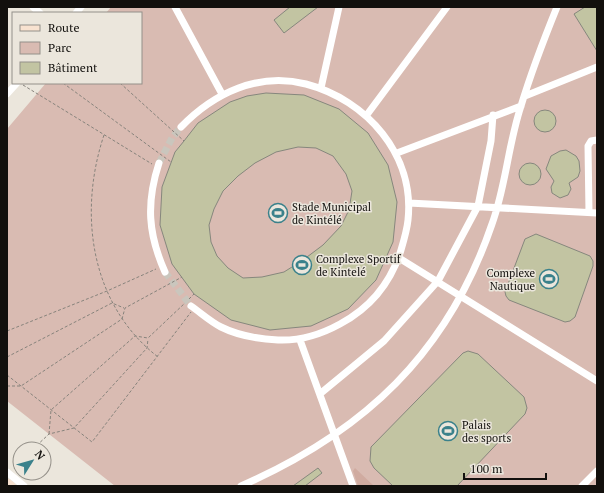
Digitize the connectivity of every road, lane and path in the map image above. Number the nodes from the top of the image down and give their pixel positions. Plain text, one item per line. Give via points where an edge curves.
1 (175, 7) edge
2 (339, 7) edge
3 (447, 7) edge
4 (557, 7) edge
5 (597, 67) edge
6 (17, 84) edge
7 (20, 84) edge
8 (64, 84) edge
9 (121, 84) edge
10 (321, 88) junction
11 (7, 94) edge
12 (222, 94) junction
13 (525, 96) junction
14 (521, 106) junction
15 (493, 115) junction
16 (366, 116) junction
17 (181, 127) tunnel mouth
18 (104, 135) junction
19 (597, 140) edge
20 (184, 141) dead end
21 (396, 153) junction
22 (171, 162) dead end
23 (158, 165) joint
24 (409, 203) junction
25 (478, 206) junction
26 (497, 208) junction
27 (589, 212) junction
28 (597, 213) edge
29 (399, 258) junction
30 (163, 269) joint
31 (182, 277) dead end
32 (438, 281) junction
33 (107, 291) junction
34 (194, 294) dead end
35 (460, 296) junction
36 (112, 304) junction
37 (193, 307) joint
38 (125, 308) junction
39 (122, 319) junction
40 (7, 332) edge
41 (135, 336) junction
42 (148, 338) junction
43 (300, 340) junction
44 (148, 348) junction
45 (158, 356) junction
46 (7, 357) edge
47 (7, 375) edge
48 (597, 381) edge
49 (7, 386) edge
50 (20, 386) junction
51 (321, 393) junction
52 (51, 410) junction
53 (74, 428) junction
54 (48, 434) junction
55 (334, 436) junction
56 (41, 441) edge
57 (597, 471) edge
58 (8, 472) edge
59 (7, 483) edge
60 (11, 486) edge
61 (24, 486) edge
62 (241, 486) edge
63 (353, 486) edge
64 (582, 486) edge

1 - 12 street
2 - 10 street
3 - 16 street
4 - 13 street
5 - 13 street
6 - 11 street
7 - 18 path
8 - 22 path
9 - 20 path
10 - 12 street via 301,83 268,81
10 - 16 street via 341,97
12 - 17 street via 205,105
13 - 14 street
14 - 15 street
14 - 26 street
15 - 21 street
15 - 25 street via 491,141
16 - 21 street via 380,129
18 - 23 path
18 - 33 path via 91,197 91,227
19 - 27 street via 588,146
21 - 24 street
23 - 30 street via 153,180 149,211 156,249
24 - 25 street
24 - 29 street via 406,234
25 - 26 street
25 - 32 street
26 - 27 street
26 - 35 street via 481,253
27 - 28 street
29 - 32 street
29 - 43 street via 385,285 360,312 335,327
30 - 33 path
31 - 38 path
32 - 35 street
32 - 51 street via 384,341
33 - 36 path
33 - 40 path
34 - 42 path
35 - 48 street
35 - 55 street via 437,335 396,384 366,413
36 - 38 path
36 - 39 path
36 - 46 path
37 - 43 street via 221,327 246,336
37 - 45 path
38 - 39 path
39 - 41 path
39 - 50 path
41 - 42 path
41 - 44 path
41 - 52 path
42 - 44 path
43 - 51 street
44 - 45 path
44 - 53 path
45 - 53 path via 92,442
47 - 50 path
49 - 50 path
50 - 52 path
51 - 55 street
52 - 53 path
52 - 54 path
53 - 54 path
54 - 56 path
55 - 62 street via 276,471
55 - 63 street
57 - 64 street
58 - 61 street
59 - 60 main road

